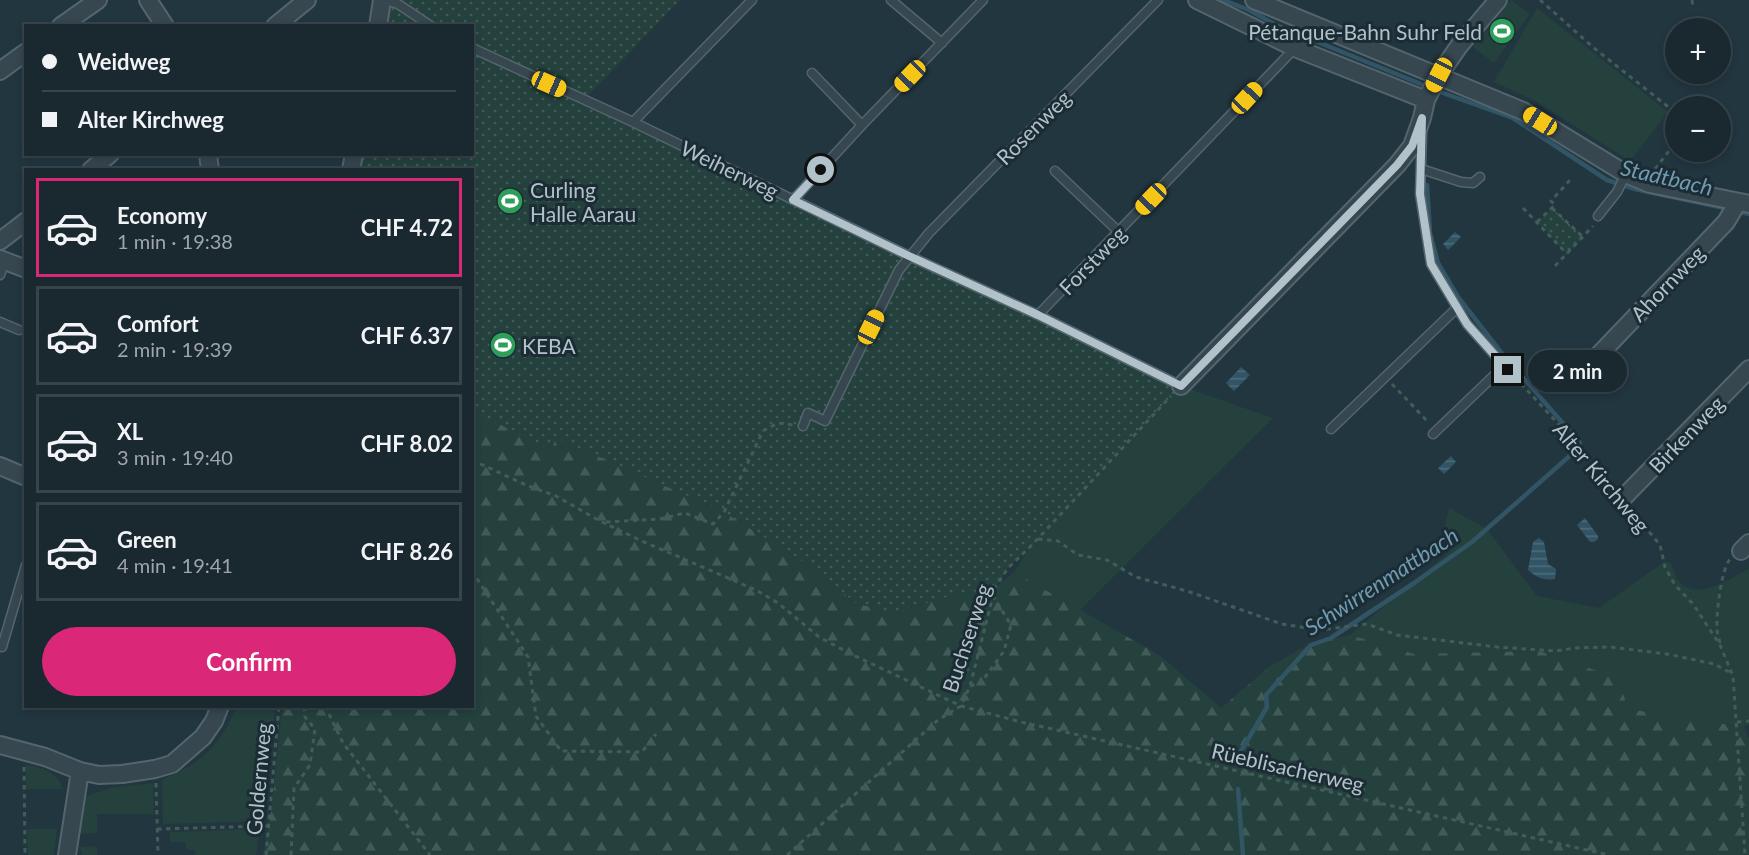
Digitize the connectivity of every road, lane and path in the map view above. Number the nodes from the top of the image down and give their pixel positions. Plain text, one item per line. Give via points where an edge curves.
1 (98, 0) edge
2 (148, 0) edge
3 (308, 0) edge
4 (384, 0) edge
5 (752, 0) edge
6 (891, 0) edge
7 (983, 0) edge
8 (1158, 0) edge
9 (1197, 0) edge
10 (1498, 0) edge
11 (1540, 0) edge
12 (1692, 0) edge
13 (1263, 2) edge
14 (1693, 9) dead end
15 (64, 24) edge
16 (164, 24) edge
17 (278, 24) edge
18 (378, 24) edge
19 (428, 24) edge
20 (942, 43) junction
21 (1295, 48) junction
22 (474, 49) edge
23 (24, 53) edge
24 (0, 71) edge
25 (812, 73) dead end
26 (1439, 75) junction
27 (1426, 100) junction
28 (1665, 104) edge
29 (1422, 118) junction
30 (633, 122) junction
31 (862, 125) junction
32 (108, 156) edge
33 (1665, 156) edge
34 (93, 168) edge
35 (1421, 169) junction
36 (1055, 171) dead end
37 (1626, 174) junction
38 (1480, 177) dead end
39 (1571, 179) dead end
40 (1645, 181) junction
41 (793, 200) junction
42 (1744, 203) edge
43 (1522, 208) dead end
44 (1552, 208) junction
45 (1598, 219) joint
46 (1537, 222) junction
47 (24, 223) edge
48 (1119, 232) junction
49 (1583, 237) junction
50 (0, 241) edge
51 (1567, 254) junction
52 (909, 256) junction
53 (2, 265) edge
54 (1555, 266) dead end
55 (24, 269) edge
56 (1457, 308) junction
57 (1038, 315) junction
58 (0, 322) edge
59 (19, 330) dead end
60 (1593, 361) dead end
61 (1506, 368) junction
62 (1749, 369) edge
63 (1386, 377) junction
64 (1181, 386) junction
65 (803, 426) joint
66 (1331, 429) dead end
67 (1435, 432) joint
68 (474, 461) edge
69 (0, 466) edge
70 (24, 476) edge
71 (1622, 499) junction
72 (604, 522) junction
73 (1038, 539) junction
74 (1745, 547) edge
75 (24, 572) edge
76 (474, 574) edge
77 (993, 596) junction
78 (1720, 645) junction
79 (2, 647) dead end
80 (1733, 674) junction
81 (970, 686) junction
82 (962, 706) junction
83 (219, 708) edge
84 (279, 708) edge
85 (304, 708) edge
86 (326, 708) edge
87 (1749, 721) edge
88 (1737, 722) junction
89 (656, 734) dead end
90 (0, 745) edge
91 (24, 752) junction
92 (156, 769) junction
93 (80, 771) junction
94 (269, 826) junction
95 (157, 829) junction
96 (25, 855) edge
97 (67, 855) edge
98 (158, 855) edge
99 (266, 855) edge
100 (291, 855) edge
101 (430, 855) edge
102 (787, 855) edge
103 (1609, 855) edge
104 (1745, 855) edge

1 - 15 street
2 - 16 street
3 - 17 street
4 - 18 street
4 - 19 lane via 398,4
5 - 30 lane
6 - 20 lane
7 - 20 lane
8 - 52 lane, Rosenweg
9 - 21 street
10 - 26 street
11 - 28 path
12 - 14 path
13 - 26 street
20 - 31 lane
21 - 27 street
21 - 48 lane, Forstweg
22 - 30 lane, Weiherweg
23 - 24 street
25 - 31 lane
26 - 27 street
26 - 37 street via 1523,111
27 - 29 street
29 - 35 lane
29 - 64 street via 1412,146 1397,165
30 - 41 lane, Weiherweg
31 - 41 lane
32 - 34 street
33 - 40 path
35 - 38 lane via 1461,182 1473,183
35 - 56 lane via 1420,194 1431,264
36 - 48 lane
37 - 40 street
37 - 45 lane
39 - 44 path via 1551,201 1555,205
40 - 42 street
41 - 52 lane, Weiherweg
42 - 60 street, Ahornweg
43 - 46 path
44 - 46 path
44 - 49 path
45 - 49 path
46 - 51 path
47 - 50 street
48 - 57 lane, Forstweg
49 - 51 path
51 - 54 path
52 - 57 lane, Weiherweg
52 - 65 lane, Rosenweg via 825,421 808,413
53 - 55 street
56 - 61 lane
56 - 63 lane
57 - 64 lane, Weiherweg
58 - 59 lane
61 - 67 lane
61 - 71 path, Alter Kirchweg
62 - 71 street, Birkenweg
63 - 66 lane
63 - 67 path
64 - 73 path, Buchserweg
65 - 72 path via 778,423 763,431 724,512 713,524 685,513 660,519
68 - 72 path, Rüeblisacherweg
69 - 70 street
71 - 78 path, Alter Kirchweg via 1660,545 1674,585 1693,604
72 - 82 path, Rüeblisacherweg via 756,590 819,637
73 - 77 path, Buchserweg via 1008,568
73 - 80 path via 1059,541 1078,555 1107,560 1136,577 1282,624 1320,630 1367,624 1397,635 1497,647 1556,651 1610,647 1714,664
74 - 78 path via 1726,563 1717,628
75 - 79 lane
76 - 89 path via 528,657 536,716 561,751 642,752
77 - 81 path, Buchserweg
77 - 81 path via 1011,625 1004,651 981,683
78 - 80 path, Alter Kirchweg
80 - 88 path, Alter Kirchweg
81 - 82 path, Buchserweg
82 - 102 path, Buchserweg via 938,720
82 - 103 path, Rüeblisacherweg
83 - 92 street via 203,737 172,764
84 - 94 path, Goldernweg
85 - 100 path via 305,717 315,729 310,765 294,788
86 - 101 path via 343,743
87 - 88 path
88 - 104 path, Alter Kirchweg
90 - 91 street
91 - 93 street
91 - 96 path
92 - 93 street via 110,775
92 - 95 path
93 - 97 street
94 - 95 path
94 - 99 path, Goldernweg
95 - 98 path

